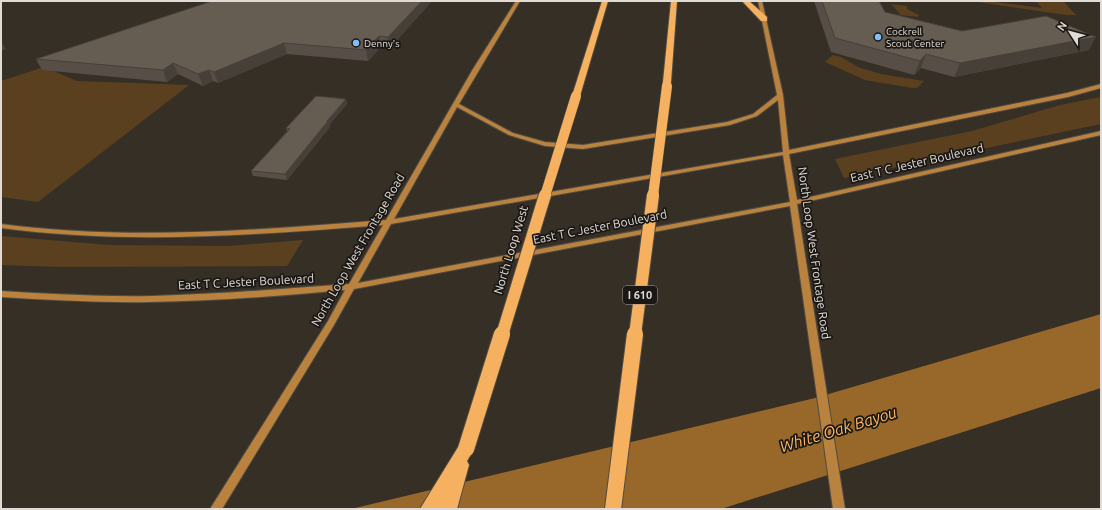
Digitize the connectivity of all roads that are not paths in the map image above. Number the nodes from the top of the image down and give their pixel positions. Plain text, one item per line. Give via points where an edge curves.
1 (518, 1) edge
2 (605, 1) edge
3 (674, 1) edge
4 (745, 1) edge
5 (760, 1) edge
6 (764, 19) junction
7 (1101, 86) edge
8 (780, 95) junction
9 (457, 105) junction
10 (1101, 133) edge
11 (786, 153) junction
12 (794, 203) junction
13 (389, 222) junction
14 (1, 226) edge
15 (352, 287) junction
16 (1, 294) edge
17 (466, 449) junction
18 (216, 509) edge
19 (429, 509) edge
20 (448, 509) edge
21 (614, 509) edge
22 (839, 509) edge

1 - 9 street, North Loop West Frontage Road
2 - 17 highway, North Loop West, bridge
3 - 21 highway, I 610, bridge via 668,82
4 - 6 highway
5 - 6 street, North Loop West Frontage Road
6 - 8 street, North Loop West Frontage Road
7 - 11 street
8 - 9 street via 756,115 728,124 583,147 546,144 511,134
8 - 11 street, North Loop West Frontage Road
9 - 13 street, North Loop West Frontage Road
10 - 12 street, East T C Jester Boulevard
11 - 12 street, North Loop West Frontage Road
11 - 13 street
12 - 15 street, East T C Jester Boulevard
12 - 22 street, North Loop West Frontage Road
13 - 14 street via 281,231 187,235 31,230
13 - 15 street, North Loop West Frontage Road
15 - 16 street, East T C Jester Boulevard via 150,299
15 - 18 street, North Loop West Frontage Road
17 - 19 highway
17 - 20 highway, North Loop West

